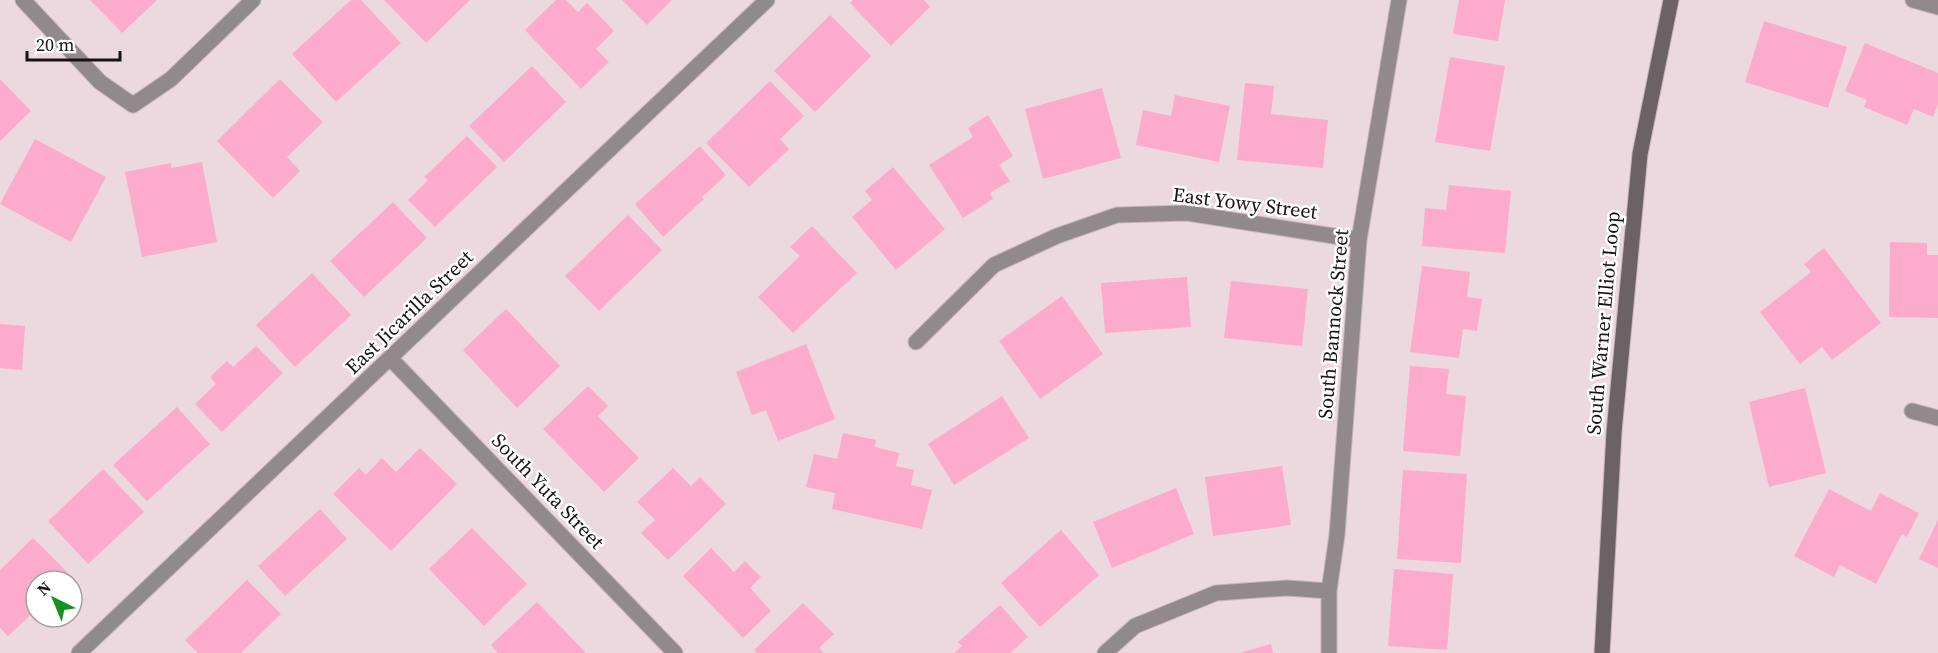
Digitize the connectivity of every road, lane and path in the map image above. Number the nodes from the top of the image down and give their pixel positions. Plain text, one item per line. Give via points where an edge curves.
1 (23, 0) edge
2 (253, 0) edge
3 (767, 0) edge
4 (1399, 0) edge
5 (1671, 0) edge
6 (1913, 0) edge
7 (1938, 7) edge
8 (1359, 240) junction
9 (916, 342) dead end
10 (390, 358) junction
11 (1912, 411) dead end
12 (1938, 418) edge
13 (1329, 591) junction
14 (79, 653) edge
15 (675, 653) edge
16 (1105, 653) edge
17 (1329, 653) edge
18 (1602, 653) edge

1 - 2 street via 100,82 133,105 171,79
3 - 10 street, East Jicarilla Street
4 - 8 street, South Bannock Street
5 - 18 main road, South Warner Elliot Loop via 1640,154 1614,432
6 - 7 street
8 - 9 street, East Yowy Street via 1187,213 1117,216 1057,236 994,265
8 - 13 street, South Bannock Street via 1337,535
10 - 14 street, East Jicarilla Street
10 - 15 street, South Yuta Street
11 - 12 street
13 - 16 street via 1287,588 1216,593 1135,626
13 - 17 street, South Bannock Street

